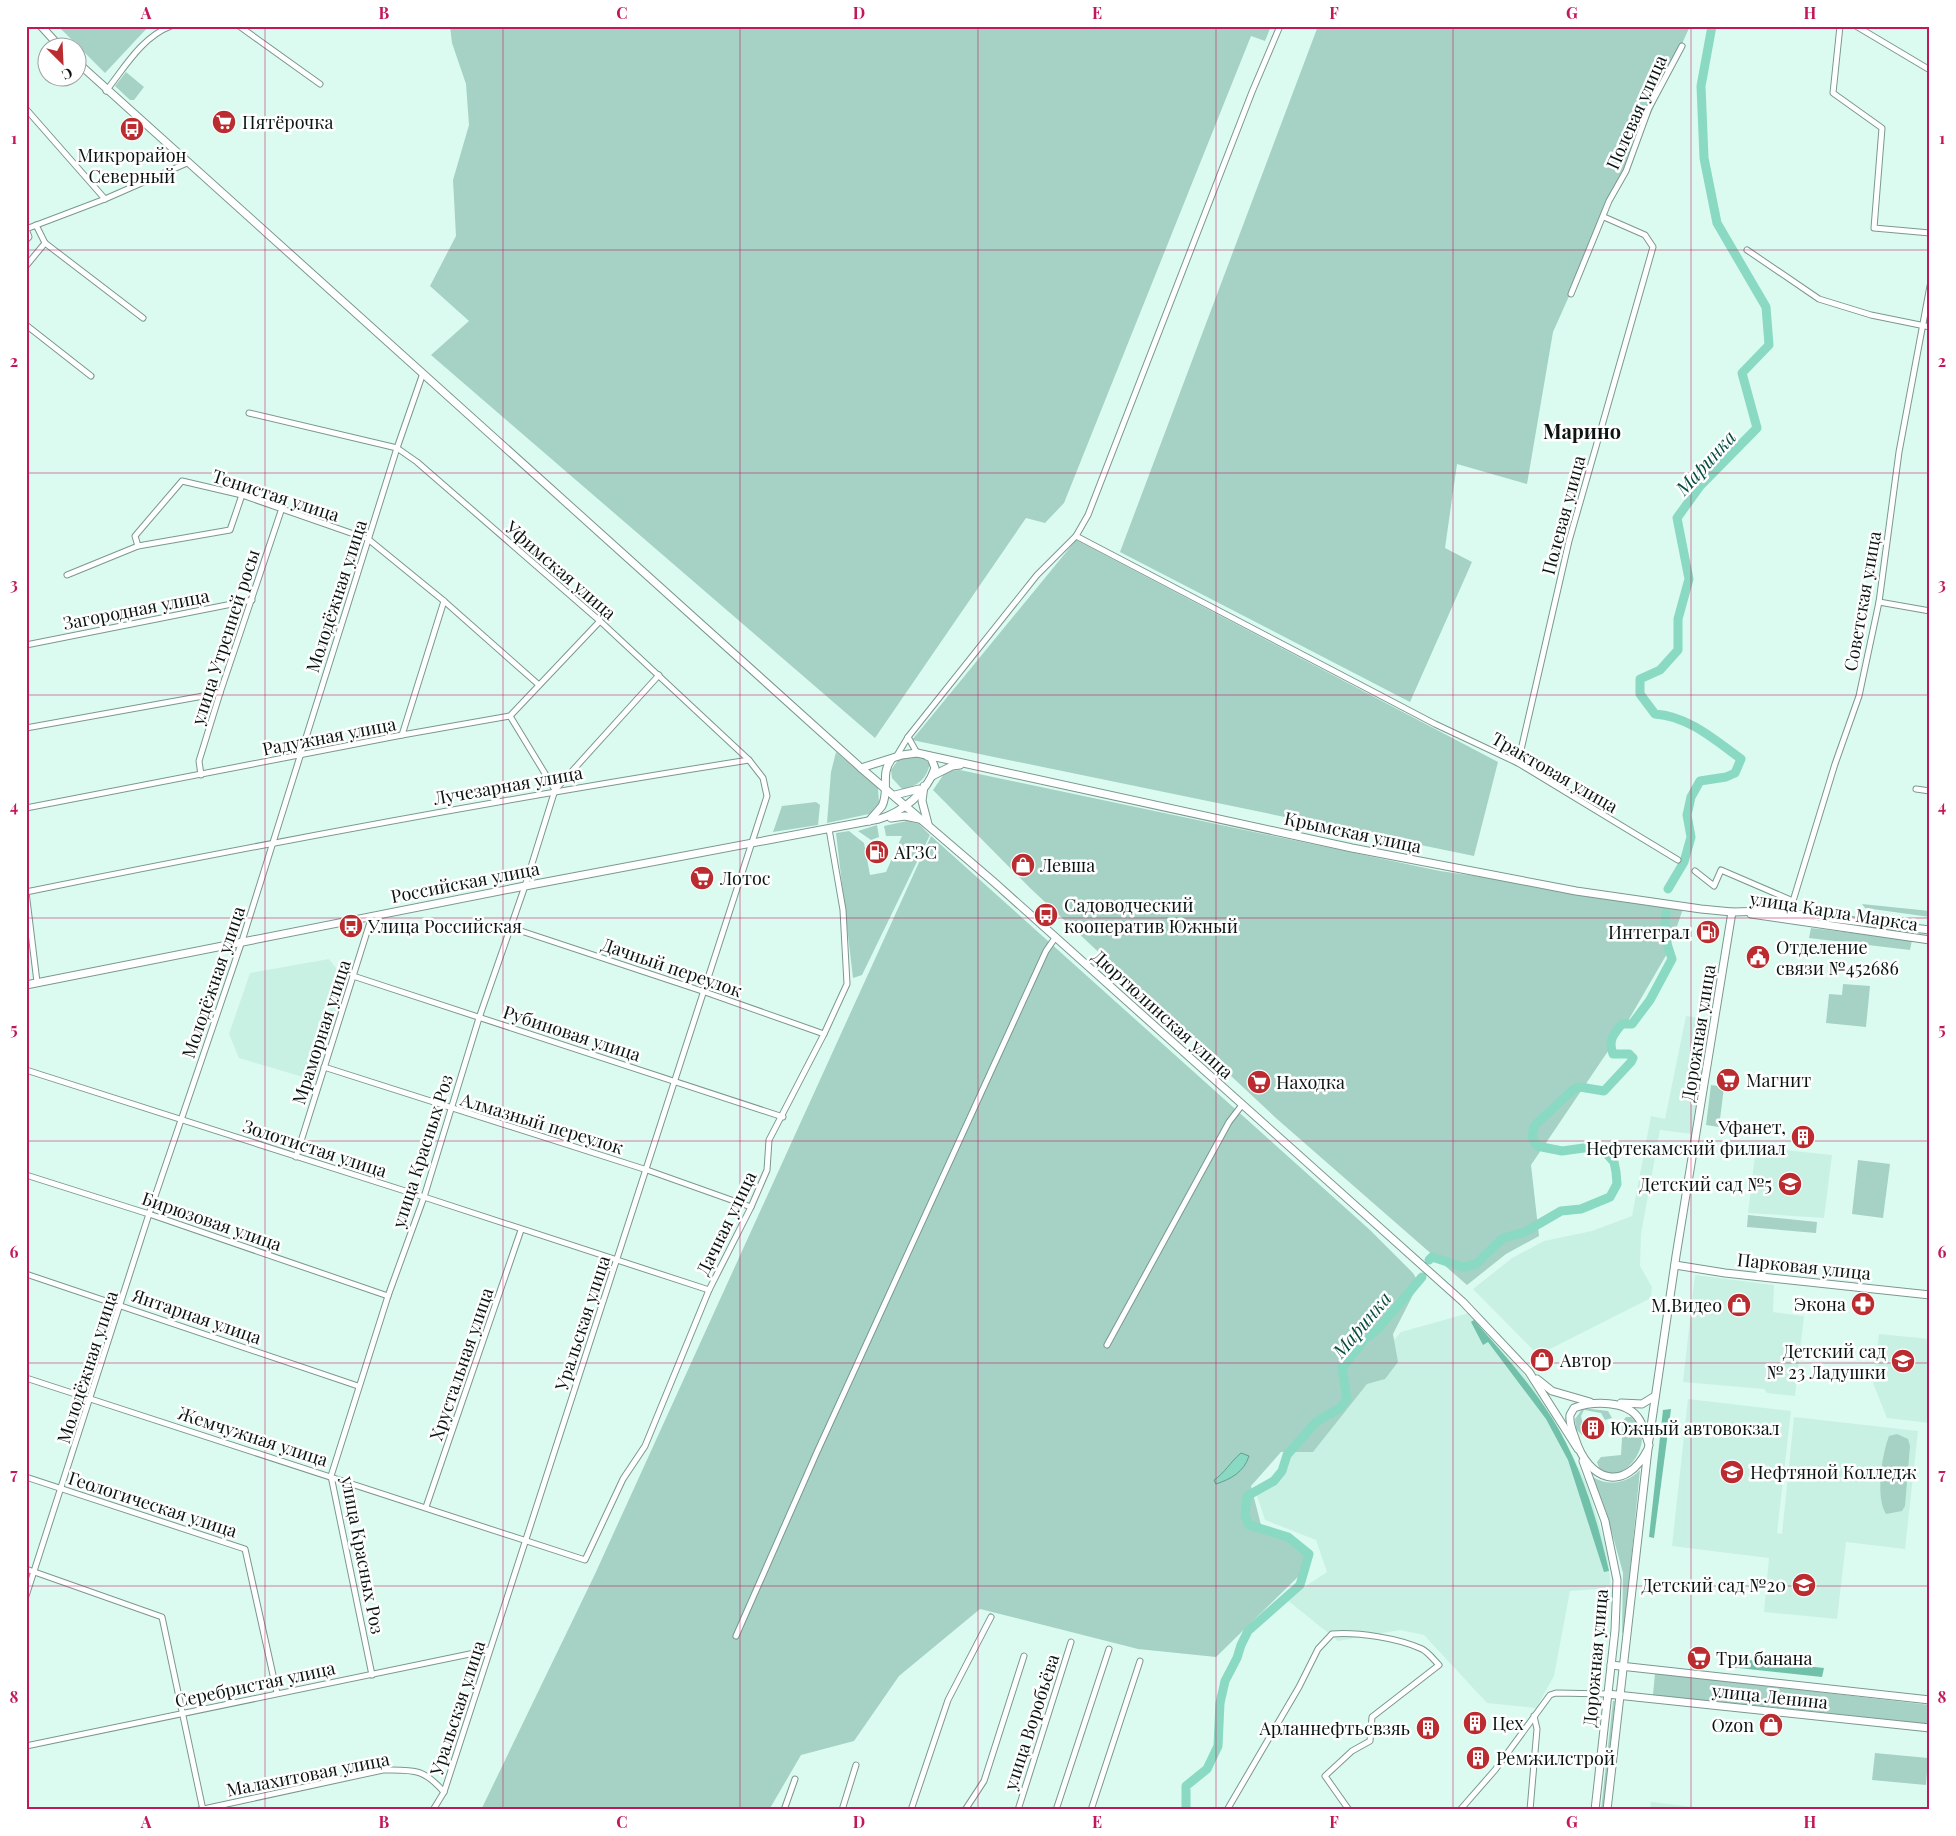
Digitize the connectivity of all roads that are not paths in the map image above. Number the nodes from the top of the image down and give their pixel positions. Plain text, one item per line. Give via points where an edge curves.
1 (41, 26) edge
2 (171, 26) edge
3 (240, 26) edge
4 (1280, 26) edge
5 (1840, 26) edge
6 (1856, 26) edge
7 (52, 38) edge
8 (1682, 46) dead end
9 (1930, 70) edge
10 (88, 73) edge
11 (320, 84) dead end
12 (106, 91) junction
13 (26, 109) edge
14 (187, 163) junction
15 (105, 199) junction
16 (1604, 217) junction
17 (36, 225) junction
18 (26, 229) edge
19 (1930, 233) edge
20 (26, 240) edge
21 (45, 243) junction
22 (1747, 250) dead end
23 (26, 266) edge
24 (1930, 286) edge
25 (1571, 294) dead end
26 (143, 318) dead end
27 (26, 325) edge
28 (1922, 326) junction
29 (1930, 327) edge
30 (91, 376) dead end
31 (422, 376) junction
32 (249, 413) dead end
33 (397, 448) junction
34 (242, 495) junction
35 (282, 508) junction
36 (1076, 536) junction
37 (368, 539) junction
38 (138, 546) junction
39 (67, 575) dead end
40 (252, 600) junction
41 (444, 601) junction
42 (1879, 602) junction
43 (1930, 611) edge
44 (600, 622) junction
45 (26, 645) edge
46 (659, 675) junction
47 (539, 685) junction
48 (220, 693) junction
49 (510, 716) junction
50 (26, 728) edge
51 (402, 735) junction
52 (908, 737) junction
53 (920, 754) junction
54 (299, 757) junction
55 (894, 758) junction
56 (750, 760) junction
57 (965, 764) junction
58 (1518, 764) junction
59 (861, 768) junction
60 (201, 774) junction
61 (932, 776) junction
62 (924, 786) junction
63 (885, 787) junction
64 (1916, 789) dead end
65 (554, 790) junction
66 (1930, 791) edge
67 (895, 795) junction
68 (907, 806) junction
69 (26, 808) edge
70 (880, 819) junction
71 (868, 822) junction
72 (928, 825) junction
73 (829, 829) junction
74 (273, 842) junction
75 (753, 842) junction
76 (1678, 860) dead end
77 (1695, 871) dead end
78 (525, 886) junction
79 (26, 892) edge
80 (1793, 901) junction
81 (1735, 912) junction
82 (1793, 914) junction
83 (372, 916) junction
84 (510, 927) junction
85 (1930, 930) edge
86 (1055, 938) junction
87 (1930, 940) edge
88 (242, 941) junction
89 (353, 976) junction
90 (37, 982) junction
91 (26, 984) edge
92 (705, 992) junction
93 (479, 1018) junction
94 (824, 1034) junction
95 (324, 1066) junction
96 (26, 1070) edge
97 (675, 1081) junction
98 (1242, 1105) junction
99 (450, 1108) junction
100 (783, 1117) junction
101 (180, 1120) junction
102 (296, 1157) junction
103 (646, 1170) junction
104 (26, 1175) edge
105 (424, 1197) junction
106 (752, 1207) junction
107 (150, 1214) junction
108 (522, 1230) junction
109 (617, 1260) junction
110 (1675, 1265) junction
111 (26, 1274) edge
112 (708, 1290) junction
113 (1930, 1295) edge
114 (388, 1296) junction
115 (121, 1305) junction
116 (1106, 1345) dead end
117 (1529, 1372) junction
118 (26, 1378) edge
119 (358, 1386) junction
120 (1656, 1395) junction
121 (91, 1399) junction
122 (1597, 1403) junction
123 (1607, 1404) junction
124 (1648, 1447) junction
125 (1579, 1451) junction
126 (331, 1476) junction
127 (26, 1477) edge
128 (62, 1488) junction
129 (426, 1507) junction
130 (525, 1542) junction
131 (585, 1560) joint
132 (26, 1569) edge
133 (35, 1571) junction
134 (26, 1596) edge
135 (991, 1618) dead end
136 (1615, 1630) junction
137 (1627, 1634) junction
138 (736, 1636) dead end
139 (1071, 1642) dead end
140 (1109, 1649) dead end
141 (489, 1650) junction
142 (1024, 1656) dead end
143 (1140, 1661) dead end
144 (1611, 1665) junction
145 (1623, 1666) junction
146 (372, 1674) junction
147 (277, 1693) junction
148 (1607, 1694) junction
149 (1620, 1695) junction
150 (1930, 1700) edge
151 (182, 1713) junction
152 (1534, 1716) junction
153 (1930, 1728) edge
154 (26, 1746) edge
155 (856, 1765) dead end
156 (795, 1779) dead end
157 (444, 1792) junction
158 (202, 1810) edge
159 (433, 1810) edge
160 (784, 1810) edge
161 (842, 1810) edge
162 (911, 1810) edge
163 (965, 1810) edge
164 (1018, 1810) edge
165 (1056, 1810) edge
166 (1092, 1810) edge
167 (1227, 1810) edge
168 (1349, 1810) edge
169 (1460, 1810) edge
170 (1530, 1810) edge
171 (1595, 1810) edge
172 (1607, 1810) edge

1 - 7 main road
2 - 12 street via 148,40
3 - 11 street
4 - 36 street via 1088,515
5 - 19 street via 1833,93 1882,128 1874,228
6 - 9 street
8 - 16 street, Полевая улица via 1650,108
10 - 12 main road
12 - 14 main road
13 - 15 street
14 - 15 street
14 - 31 main road via 384,338
15 - 17 street
16 - 25 street, Полевая улица
16 - 58 street, Полевая улица via 1645,235 1653,247 1569,541
17 - 18 street
17 - 21 street
18 - 20 street via 29,237
21 - 23 street
21 - 26 street
22 - 28 street via 1819,299
24 - 28 street, Советская улица
27 - 30 street
28 - 29 street
28 - 42 street, Советская улица via 1899,452
31 - 33 street, Молодёжная улица
31 - 59 main road
32 - 33 street, Уфимская улица
33 - 37 street, Молодёжная улица
33 - 44 street, Уфимская улица
34 - 35 street, Тенистая улица
34 - 38 street via 230,530
34 - 38 street, Тенистая улица via 182,481 135,536
35 - 37 street, Тенистая улица
35 - 40 street, улица Утренней росы
36 - 52 street via 1038,575
36 - 58 street, Трактовая улица
37 - 41 street, Тенистая улица
37 - 54 street, Молодёжная улица
38 - 39 street
40 - 45 street, Загородная улица
40 - 48 street, улица Утренней росы
41 - 47 street, Тенистая улица
41 - 51 street
42 - 43 street
42 - 80 street, Советская улица via 1859,696
44 - 46 street, Уфимская улица
44 - 47 street
46 - 56 street, Уфимская улица
46 - 65 street, улица Красных Роз
47 - 49 street
48 - 50 street
48 - 60 street, улица Утренней росы via 199,761
49 - 51 street, Радужная улица
49 - 65 street
51 - 54 street, Радужная улица
52 - 53 street
52 - 55 street
53 - 55 main road via 910,753
53 - 57 main road, Крымская улица
53 - 61 main road via 934,763
54 - 60 street, Радужная улица
54 - 74 street, Молодёжная улица
55 - 59 main road
55 - 63 main road via 886,767
56 - 65 street, Лучезарная улица
56 - 75 street, Уфимская улица via 763,778 767,796
57 - 61 main road via 952,766
57 - 81 main road, Крымская улица via 1378,853 1576,891
58 - 76 street, Трактовая улица
59 - 63 main road
60 - 69 street, Радужная улица
61 - 62 main road
62 - 67 main road
62 - 68 main road
62 - 72 main road via 922,800
63 - 67 main road
63 - 71 main road via 882,805
64 - 66 street
65 - 74 street, Лучезарная улица
65 - 78 street, улица Красных Роз
67 - 68 main road, Дюртюлинская улица
68 - 70 main road, Российская улица
68 - 72 main road, Дюртюлинская улица
70 - 71 main road, Российская улица
70 - 72 main road via 905,816 918,818
71 - 73 main road, Российская улица
72 - 86 main road, Дюртюлинская улица
73 - 75 main road, Российская улица
73 - 94 street, Дачная улица via 843,910 847,984
74 - 79 street, Лучезарная улица
74 - 88 street, Молодёжная улица
75 - 78 main road, Российская улица
75 - 92 street, Уральская улица
77 - 80 street via 1714,886 1721,870
78 - 83 main road, Российская улица
78 - 84 street, улица Красных Роз
79 - 90 street
80 - 82 street, Советская улица
81 - 82 main road, улица Карла Маркса
81 - 87 main road, улица Карла Маркса
81 - 110 main road, Дорожная улица
82 - 85 main road, улица Карла Маркса
83 - 88 main road, Российская улица
83 - 89 street, Мраморная улица
84 - 92 street, Дачный переулок
84 - 93 street, улица Красных Роз
86 - 98 main road, Дюртюлинская улица
86 - 138 street via 1046,951 916,1232
88 - 90 main road, Российская улица
88 - 101 street, Молодёжная улица
89 - 93 street, Рубиновая улица
89 - 95 street, Мраморная улица
90 - 91 main road, Российская улица
92 - 94 street, Дачный переулок
92 - 97 street, Уральская улица
93 - 97 street, Рубиновая улица
93 - 99 street, улица Красных Роз
94 - 100 street, Дачная улица
95 - 99 street, Алмазный переулок
95 - 102 street, Мраморная улица
96 - 101 street, Золотистая улица
97 - 100 street, Рубиновая улица
97 - 103 street, Уральская улица
98 - 116 street via 1229,1122
98 - 117 main road, Дюртюлинская улица via 1463,1302
99 - 103 street, Алмазный переулок
99 - 105 street, улица Красных Роз
100 - 106 street, Дачная улица via 769,1140 767,1170
101 - 102 street, Золотистая улица
101 - 107 street, Молодёжная улица
102 - 105 street, Золотистая улица
103 - 106 street, Алмазный переулок
103 - 109 street, Уральская улица
104 - 107 street, Бирюзовая улица
105 - 108 street, Золотистая улица
105 - 114 street, улица Красных Роз
106 - 112 street, Дачная улица
107 - 114 street, Бирюзовая улица
107 - 115 street, Молодёжная улица
108 - 109 street, Золотистая улица
108 - 129 street, Хрустальная улица
109 - 112 street, Золотистая улица
109 - 130 street, Уральская улица
110 - 113 main road, Парковая улица
110 - 120 main road, Дорожная улица
111 - 115 street, Янтарная улица
112 - 131 street, Дачная улица via 645,1446 623,1479
114 - 119 street, улица Красных Роз
115 - 119 street, Янтарная улица
115 - 121 street, Молодёжная улица
117 - 122 main road via 1552,1391
117 - 125 main road, Дорожная улица
118 - 121 street, Жемчужная улица
119 - 126 street, улица Красных Роз
120 - 123 main road via 1642,1404
120 - 124 main road, Дорожная улица
121 - 126 street, Жемчужная улица
121 - 128 street, Молодёжная улица
122 - 123 main road
122 - 125 main road via 1574,1408 1570,1415
123 - 124 main road via 1631,1410 1639,1419
124 - 125 main road via 1636,1468 1610,1478 1596,1473
124 - 137 main road, Дорожная улица
125 - 136 main road, Дорожная улица via 1605,1521 1614,1565 1617,1580
126 - 129 street, Жемчужная улица
126 - 146 street, улица Красных Роз
127 - 128 street, Геологическая улица
128 - 133 street, Молодёжная улица
128 - 147 street, Геологическая улица via 245,1549
129 - 130 street, Жемчужная улица
130 - 131 street, Жемчужная улица
130 - 141 street, Уральская улица
132 - 133 street
133 - 134 street, Молодёжная улица
133 - 151 street via 162,1617
135 - 162 street via 948,1700
136 - 137 main road via 1620,1637
136 - 144 main road, Дорожная улица
137 - 145 main road, Дорожная улица
139 - 164 street, улица Воробьёва
140 - 165 street
141 - 146 street, Серебристая улица
141 - 157 street, Уральская улица
142 - 163 street via 984,1780
143 - 166 street
144 - 145 main road, улица Ленина
144 - 148 main road, Дорожная улица
145 - 149 main road, Дорожная улица
145 - 150 main road, улица Ленина
146 - 147 street, Серебристая улица
147 - 151 street, Серебристая улица
148 - 149 main road, улица Ленина
148 - 152 street via 1553,1694
148 - 171 main road, Дорожная улица
149 - 153 main road, улица Ленина
149 - 172 main road, Дорожная улица
151 - 154 street, Серебристая улица
151 - 158 street
152 - 169 street via 1495,1770
152 - 170 street via 1537,1729
155 - 161 street
156 - 160 street
157 - 158 street, Малахитовая улица via 431,1777 411,1770 383,1770
157 - 159 street, Уральская улица
167 - 168 street via 1318,1649 1332,1634 1350,1632 1424,1649 1439,1665 1372,1717 1370,1741 1352,1751 1325,1776

